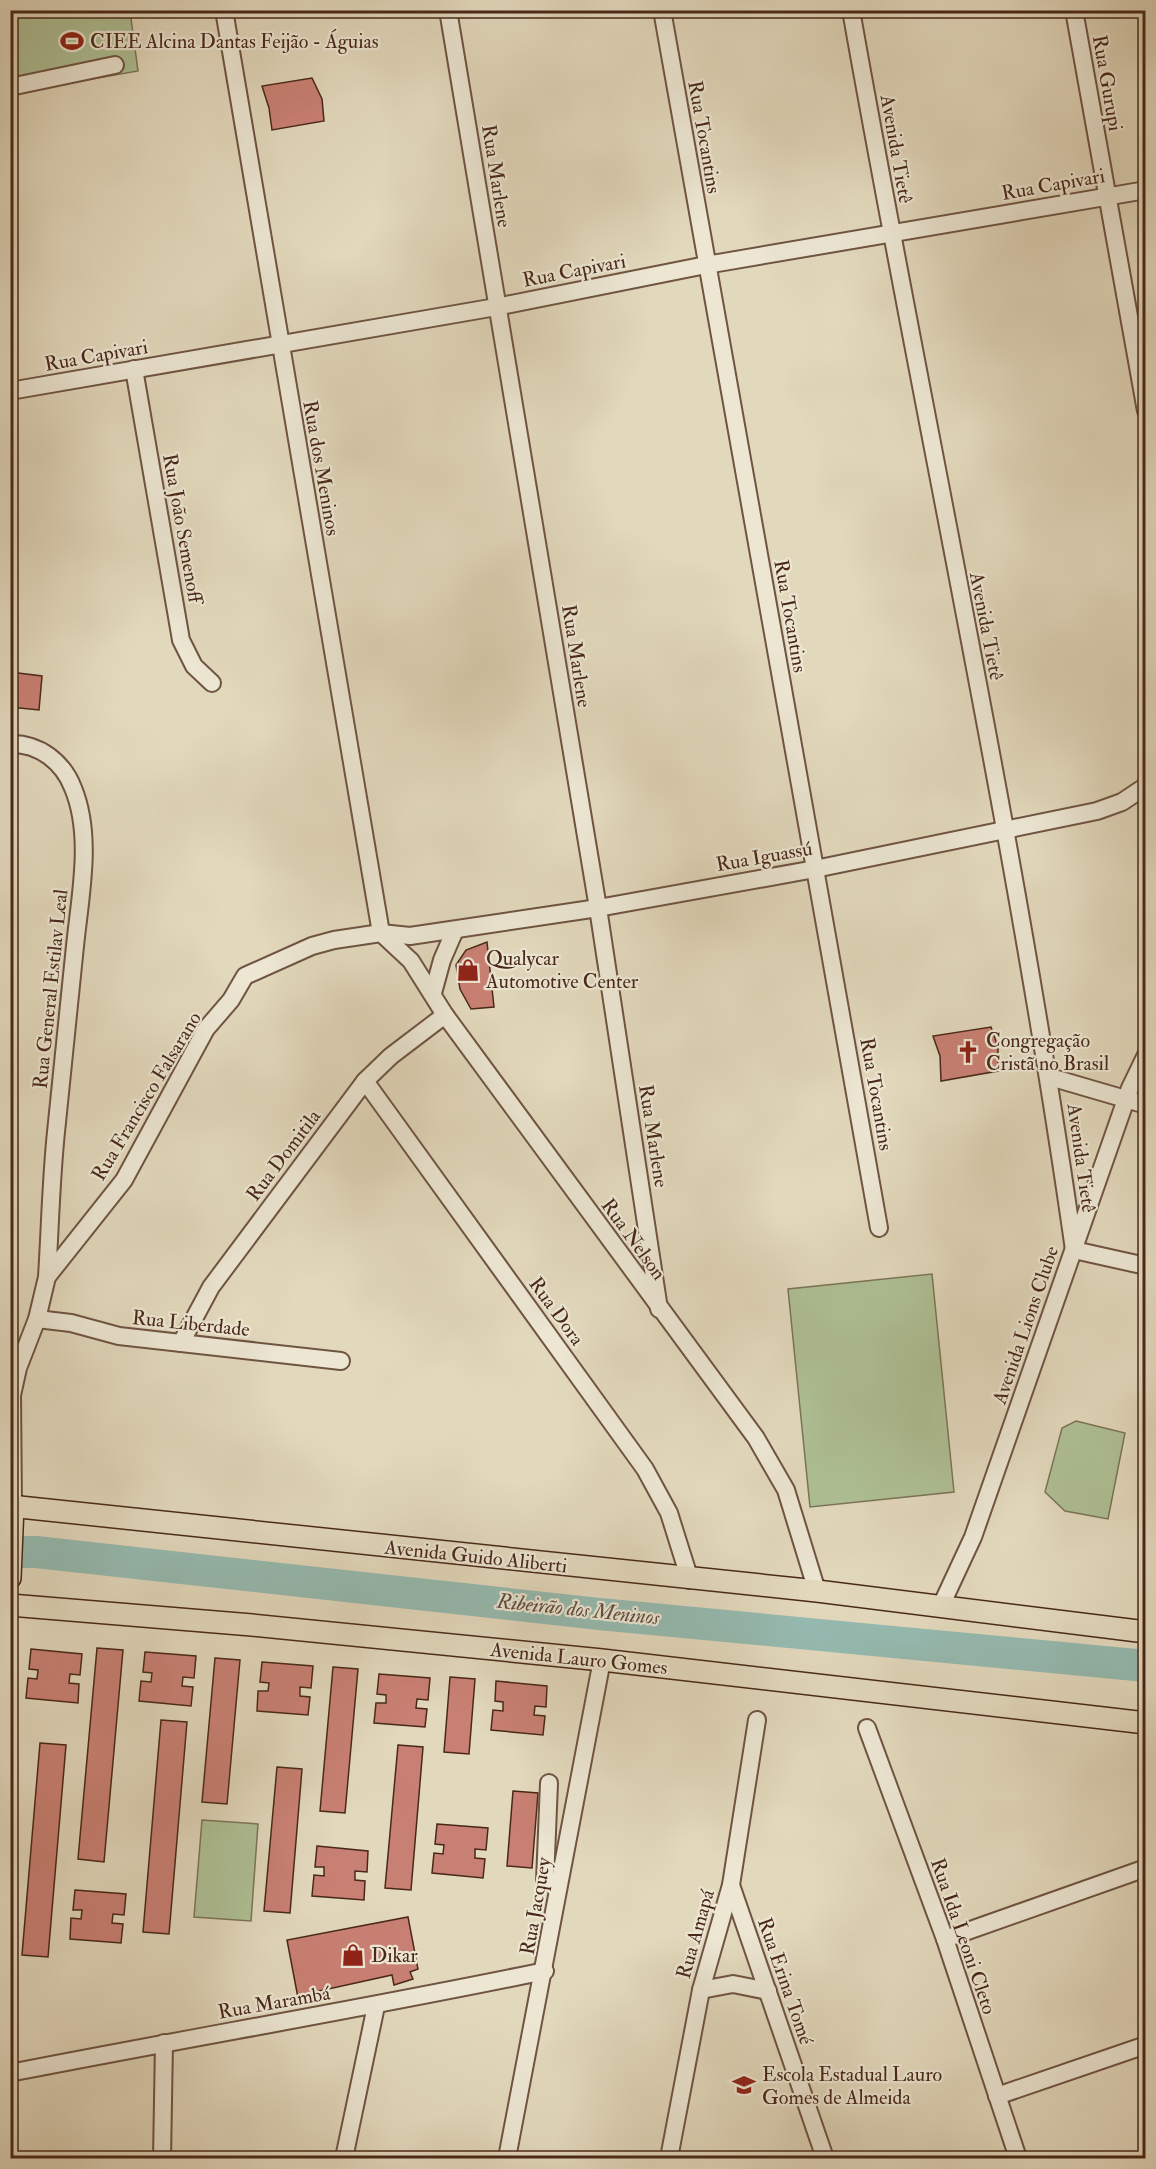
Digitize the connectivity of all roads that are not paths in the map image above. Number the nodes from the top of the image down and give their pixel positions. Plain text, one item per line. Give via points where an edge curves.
1 (224, 10) edge
2 (448, 10) edge
3 (662, 10) edge
4 (851, 10) edge
5 (1074, 10) edge
6 (115, 65) dead end
7 (10, 87) edge
8 (1146, 190) edge
9 (1107, 196) junction
10 (890, 234) junction
11 (706, 265) junction
12 (496, 307) junction
13 (279, 345) junction
14 (134, 369) junction
15 (10, 391) edge
16 (1146, 411) edge
17 (212, 683) dead end
18 (10, 744) edge
19 (1146, 786) edge
20 (1006, 830) junction
21 (815, 869) junction
22 (598, 908) junction
23 (455, 930) junction
24 (381, 933) junction
25 (433, 993) junction
26 (445, 1015) junction
27 (1146, 1055) edge
28 (1050, 1077) junction
29 (365, 1081) junction
30 (1126, 1101) junction
31 (1146, 1105) edge
32 (879, 1228) dead end
33 (1074, 1250) junction
34 (1146, 1266) edge
35 (47, 1277) junction
36 (659, 1309) junction
37 (37, 1319) junction
38 (181, 1342) junction
39 (341, 1361) dead end
40 (12, 1512) edge
41 (10, 1578) edge
42 (690, 1580) junction
43 (817, 1591) junction
44 (10, 1605) edge
45 (940, 1608) junction
46 (1146, 1632) edge
47 (602, 1660) junction
48 (757, 1720) dead end
49 (1146, 1723) edge
50 (867, 1728) dead end
51 (549, 1783) dead end
52 (1146, 1868) edge
53 (544, 1881) dead end
54 (731, 1885) junction
55 (945, 1939) junction
56 (545, 1971) junction
57 (701, 1990) junction
58 (768, 1991) junction
59 (376, 2006) junction
60 (164, 2043) junction
61 (1146, 2045) edge
62 (10, 2073) edge
63 (997, 2096) junction
64 (162, 2158) edge
65 (344, 2158) edge
66 (507, 2158) edge
67 (669, 2158) edge
68 (825, 2158) edge
69 (1018, 2158) edge

1 - 13 street, Rua dos Meninos
2 - 12 street, Rua Marlene
3 - 11 street, Rua Tocantins
4 - 10 street, Avenida Tietê
5 - 9 street, Rua Gurupi
6 - 7 street
8 - 9 street, Rua Capivari
9 - 10 street, Rua Capivari
9 - 16 street, Rua Gurupi
10 - 11 street, Rua Capivari
10 - 20 street, Avenida Tietê
11 - 12 street, Rua Capivari
11 - 21 street, Rua Tocantins
12 - 13 street, Rua Capivari
12 - 22 street, Rua Marlene
13 - 14 street, Rua Capivari
13 - 24 street, Rua dos Meninos
14 - 15 street, Rua Capivari
14 - 17 street, Rua João Semenoff via 181,640 194,666
18 - 35 street, Rua General Estilav Leal via 49,754 61,766 74,788 83,839
19 - 20 street, Rua Iguassú via 1122,802 1097,811
20 - 21 street, Rua Iguassú
20 - 28 street, Avenida Tietê
21 - 22 street, Rua Iguassú
21 - 32 street, Rua Tocantins
22 - 23 street, Rua Iguassú
22 - 36 street, Rua Marlene
23 - 24 street, Rua Iguassú via 410,936
23 - 25 street
24 - 25 street, Rua Nelson via 411,961
24 - 35 street, Rua Francisco Falsarano via 312,946 245,976 206,1029 124,1180
25 - 26 street, Rua Nelson
26 - 29 street, Rua Domitila
26 - 36 street, Rua Nelson
27 - 30 street, Avenida Lions Clube
28 - 30 street
28 - 33 street, Avenida Tietê
29 - 38 street, Rua Domitila via 211,1287
29 - 42 street, Rua Dora via 645,1469 669,1513
30 - 31 street
30 - 33 street, Avenida Lions Clube
33 - 34 street
33 - 45 street, Avenida Lions Clube via 973,1537
35 - 37 street, Rua Francisco Falsarano
36 - 43 street, Rua Nelson via 774,1468 798,1524
37 - 38 street, Rua Liberdade via 119,1336
37 - 40 street, Rua Francisco Falsarano via 12,1395
38 - 39 street, Rua Liberdade
40 - 41 main road
40 - 42 main road, Avenida Guido Aliberti
42 - 43 main road, Avenida Guido Aliberti
43 - 45 main road, Avenida Guido Aliberti
44 - 47 main road, Avenida Lauro Gomes
45 - 46 main road
47 - 49 main road, Avenida Lauro Gomes
47 - 56 street, Rua Jacquey
48 - 54 street, Rua Amapá
50 - 55 street, Rua Ida Leoni Cleto
51 - 53 street
52 - 55 street
54 - 57 street, Rua Amapá
54 - 58 street, Rua Erina Tomé
55 - 63 street, Rua Ida Leoni Cleto
56 - 59 street, Rua Marambá
56 - 66 street, Rua Jacquey
57 - 58 street via 733,1984
57 - 67 street, Rua Amapá
58 - 68 street, Rua Erina Tomé
59 - 60 street, Rua Marambá
59 - 65 street
60 - 62 street, Rua Marambá
60 - 64 street
61 - 63 street
63 - 69 street, Rua Ida Leoni Cleto

